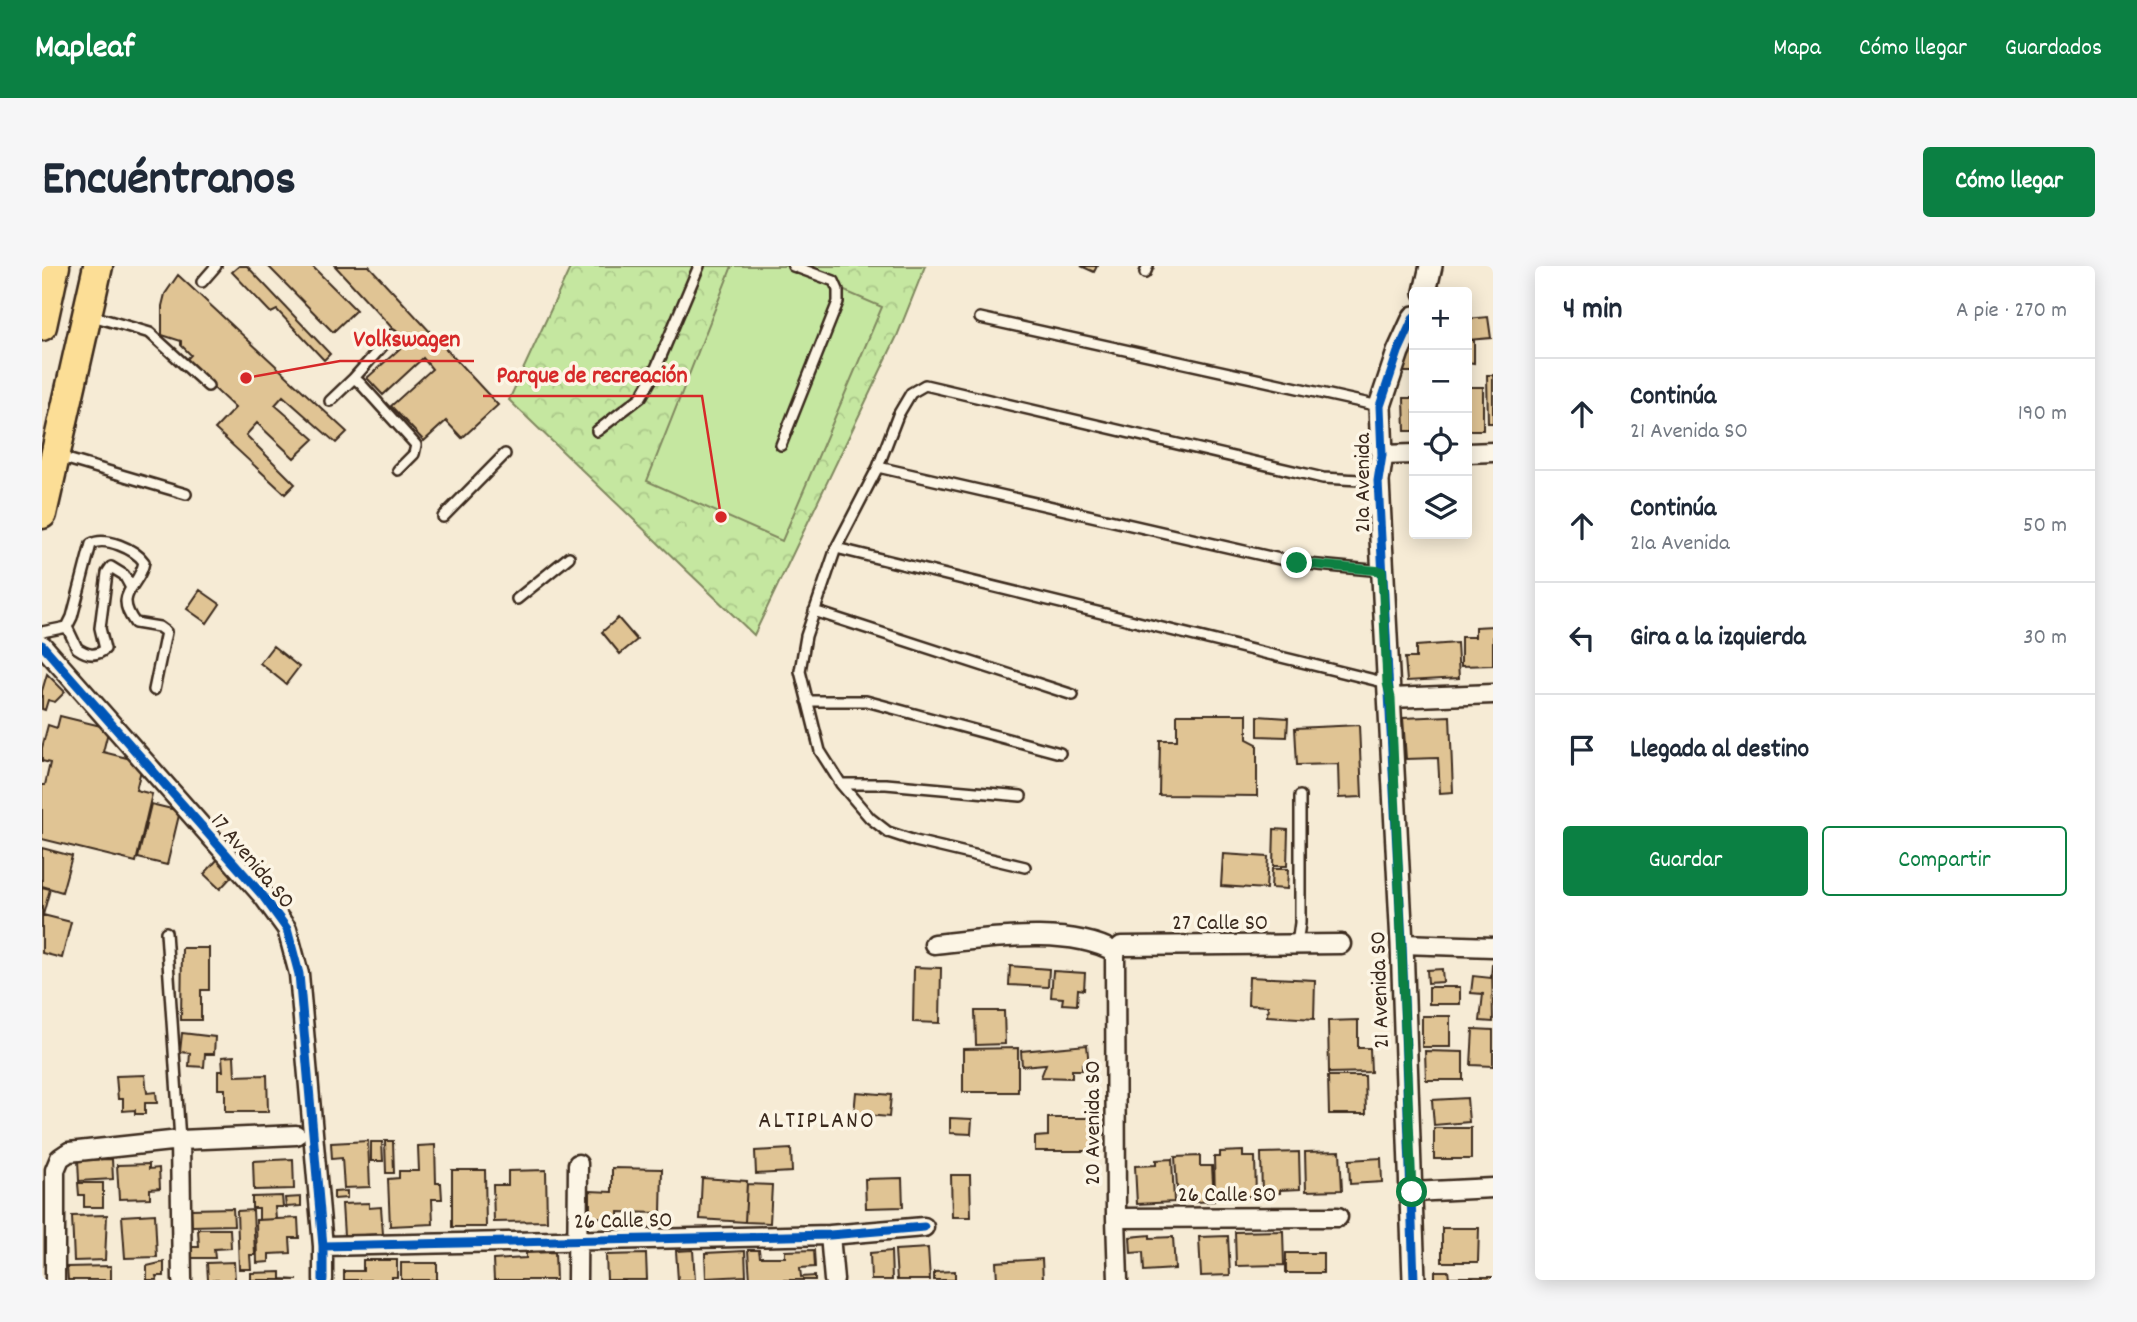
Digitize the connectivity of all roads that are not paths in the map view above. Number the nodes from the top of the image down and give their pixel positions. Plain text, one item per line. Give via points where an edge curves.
1 (55, 266) edge
2 (98, 266) edge
3 (216, 266) edge
4 (699, 266) edge
5 (793, 266) edge
6 (1431, 266) edge
7 (202, 282) dead end
8 (1426, 287) edge
9 (87, 314) junction
10 (980, 318) dead end
11 (42, 326) edge
12 (1409, 328) edge
13 (392, 335) dead end
14 (354, 378) junction
15 (208, 386) dead end
16 (330, 401) dead end
17 (1380, 406) junction
18 (597, 431) dead end
19 (781, 445) dead end
20 (1493, 452) edge
21 (1472, 453) edge
22 (505, 454) dead end
23 (1409, 454) edge
24 (1382, 455) junction
25 (55, 456) junction
26 (878, 467) junction
27 (398, 470) dead end
28 (1378, 481) junction
29 (186, 494) dead end
30 (42, 514) edge
31 (443, 517) dead end
32 (836, 548) junction
33 (569, 557) dead end
34 (1382, 571) junction
35 (130, 586) junction
36 (517, 599) dead end
37 (814, 611) junction
38 (67, 627) junction
39 (42, 632) edge
40 (42, 645) edge
41 (154, 690) dead end
42 (1389, 690) junction
43 (1493, 694) edge
44 (1073, 695) dead end
45 (807, 701) junction
46 (1060, 752) dead end
47 (841, 784) junction
48 (1021, 796) dead end
49 (1300, 796) dead end
50 (1025, 867) dead end
51 (166, 932) dead end
52 (934, 944) dead end
53 (1341, 944) dead end
54 (1402, 944) junction
55 (1288, 946) junction
56 (1493, 947) edge
57 (1114, 958) junction
58 (296, 1135) dead end
59 (180, 1140) junction
60 (578, 1164) dead end
61 (1493, 1188) edge
62 (1412, 1192) junction
63 (1338, 1217) dead end
64 (1116, 1218) junction
65 (924, 1227) dead end
66 (830, 1235) junction
67 (576, 1239) junction
68 (323, 1246) junction
69 (55, 1280) edge
70 (182, 1280) edge
71 (323, 1280) edge
72 (577, 1280) edge
73 (834, 1280) edge
74 (1118, 1280) edge
75 (1415, 1280) edge

1 - 11 highway
2 - 9 highway
3 - 7 lane
4 - 18 lane via 651,380 640,397
5 - 19 lane via 834,281 838,302
6 - 8 street
9 - 15 lane via 150,333
9 - 25 highway
10 - 17 lane
12 - 17 street, 21a Avenida
13 - 14 lane
14 - 16 lane
14 - 27 lane via 416,445 414,454
17 - 24 street, 21a Avenida
20 - 21 street
22 - 31 lane
23 - 24 street
24 - 28 street, 21a Avenida
25 - 29 lane
25 - 30 highway
26 - 28 lane via 898,415 911,393 925,385 1322,478
26 - 32 lane
26 - 34 lane via 1297,563
28 - 34 street, 21a Avenida
32 - 37 lane
32 - 42 lane
33 - 36 lane
34 - 42 street, 21a Avenida
35 - 38 lane via 124,575 111,567 100,628 105,649 99,654 77,648
35 - 38 lane via 139,579 142,558 104,541 93,542
35 - 41 lane via 126,600 135,623 159,626 166,632
37 - 44 lane
37 - 45 lane via 800,671
38 - 39 lane
40 - 68 street, 17 Avenida SO via 263,895 287,929 299,974
42 - 43 street
42 - 54 street, 21 Avenida SO
45 - 46 lane via 866,701
45 - 47 lane via 820,751
47 - 48 lane
47 - 50 lane via 888,832
49 - 55 lane via 1300,923 1298,937
51 - 59 lane
52 - 57 street via 1018,936 1077,939 1103,946
53 - 55 street, 27 Calle SO
54 - 56 street
54 - 62 street, 21 Avenida SO
55 - 57 street, 27 Calle SO via 1121,946
57 - 64 street, 20 Avenida SO
58 - 59 street
59 - 69 street via 69,1152 60,1158 55,1170
59 - 70 street
60 - 67 street
61 - 62 street
62 - 75 street, 21 Avenida SO
63 - 64 street, 26 Calle SO
64 - 74 street, 20 Avenida SO
65 - 66 street, 26 Calle SO
66 - 67 street, 26 Calle SO
66 - 73 street
67 - 68 street, 26 Calle SO
67 - 72 street
68 - 71 street, 17 Avenida SO

